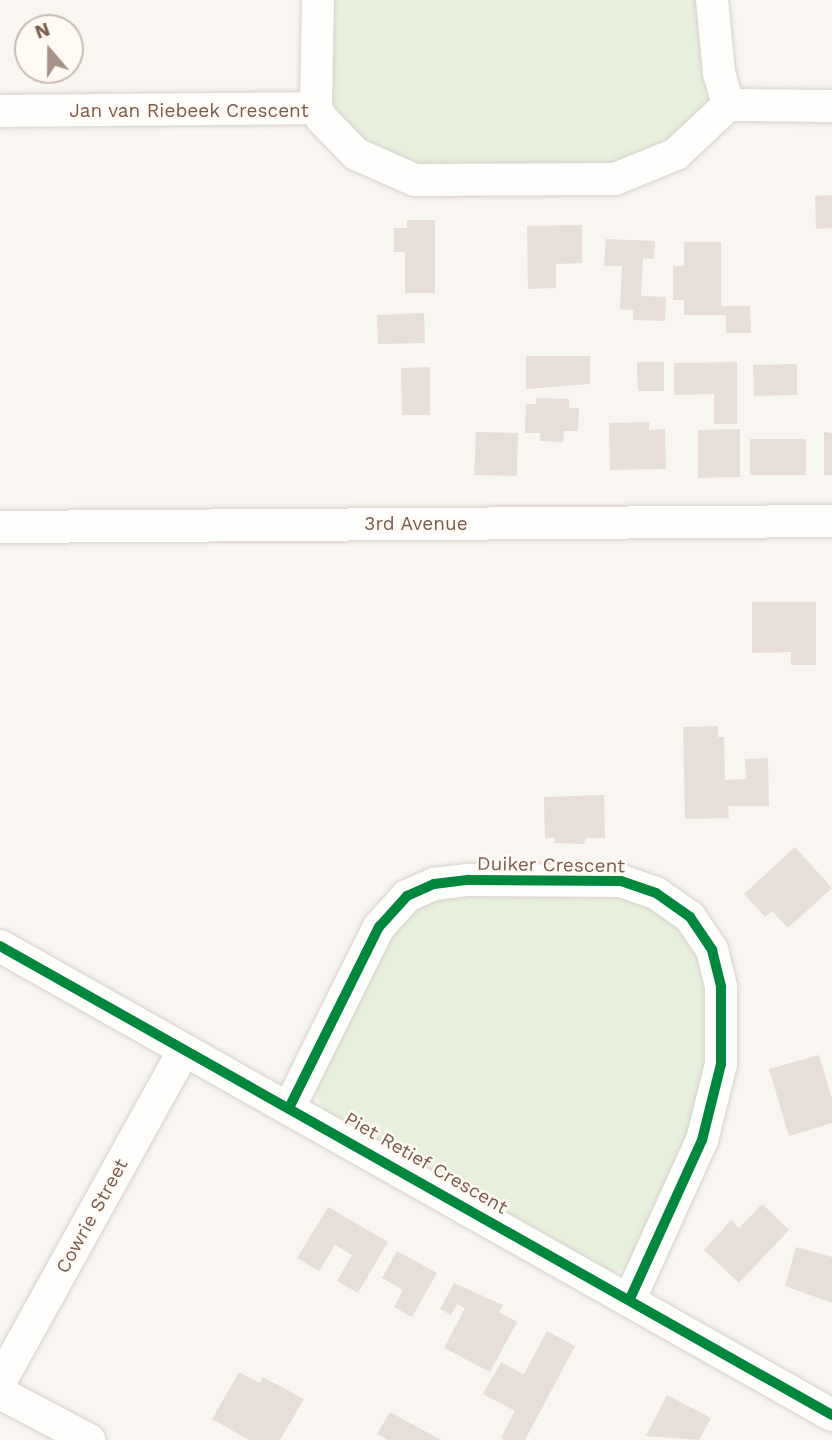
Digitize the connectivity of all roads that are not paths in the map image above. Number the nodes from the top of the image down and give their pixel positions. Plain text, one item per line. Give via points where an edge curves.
1 (318, 0) edge
2 (712, 0) edge
3 (728, 105) junction
4 (832, 106) edge
5 (316, 108) junction
6 (0, 111) edge
7 (832, 521) edge
8 (0, 527) edge
9 (0, 946) edge
10 (184, 1050) junction
11 (290, 1106) junction
12 (630, 1299) junction
13 (0, 1382) edge
14 (0, 1393) edge
15 (832, 1415) edge
16 (89, 1440) edge

1 - 5 street
2 - 3 street via 719,73
3 - 4 street
3 - 5 street, Jan van Riebeek Crescent via 676,154 635,174 596,183 429,183 408,178 356,154 328,128
5 - 6 street, Jan van Riebeek Crescent
7 - 8 street, 3rd Avenue
9 - 10 street, Piet Retief Crescent
10 - 11 street, Piet Retief Crescent
10 - 13 street, Cowrie Street
11 - 12 street, Piet Retief Crescent
11 - 12 street, Duiker Crescent via 379,927 407,896 434,884 468,880 621,881 656,893 690,917 712,950 720,987 721,1064 702,1139
12 - 15 street, Piet Retief Crescent
14 - 16 street

